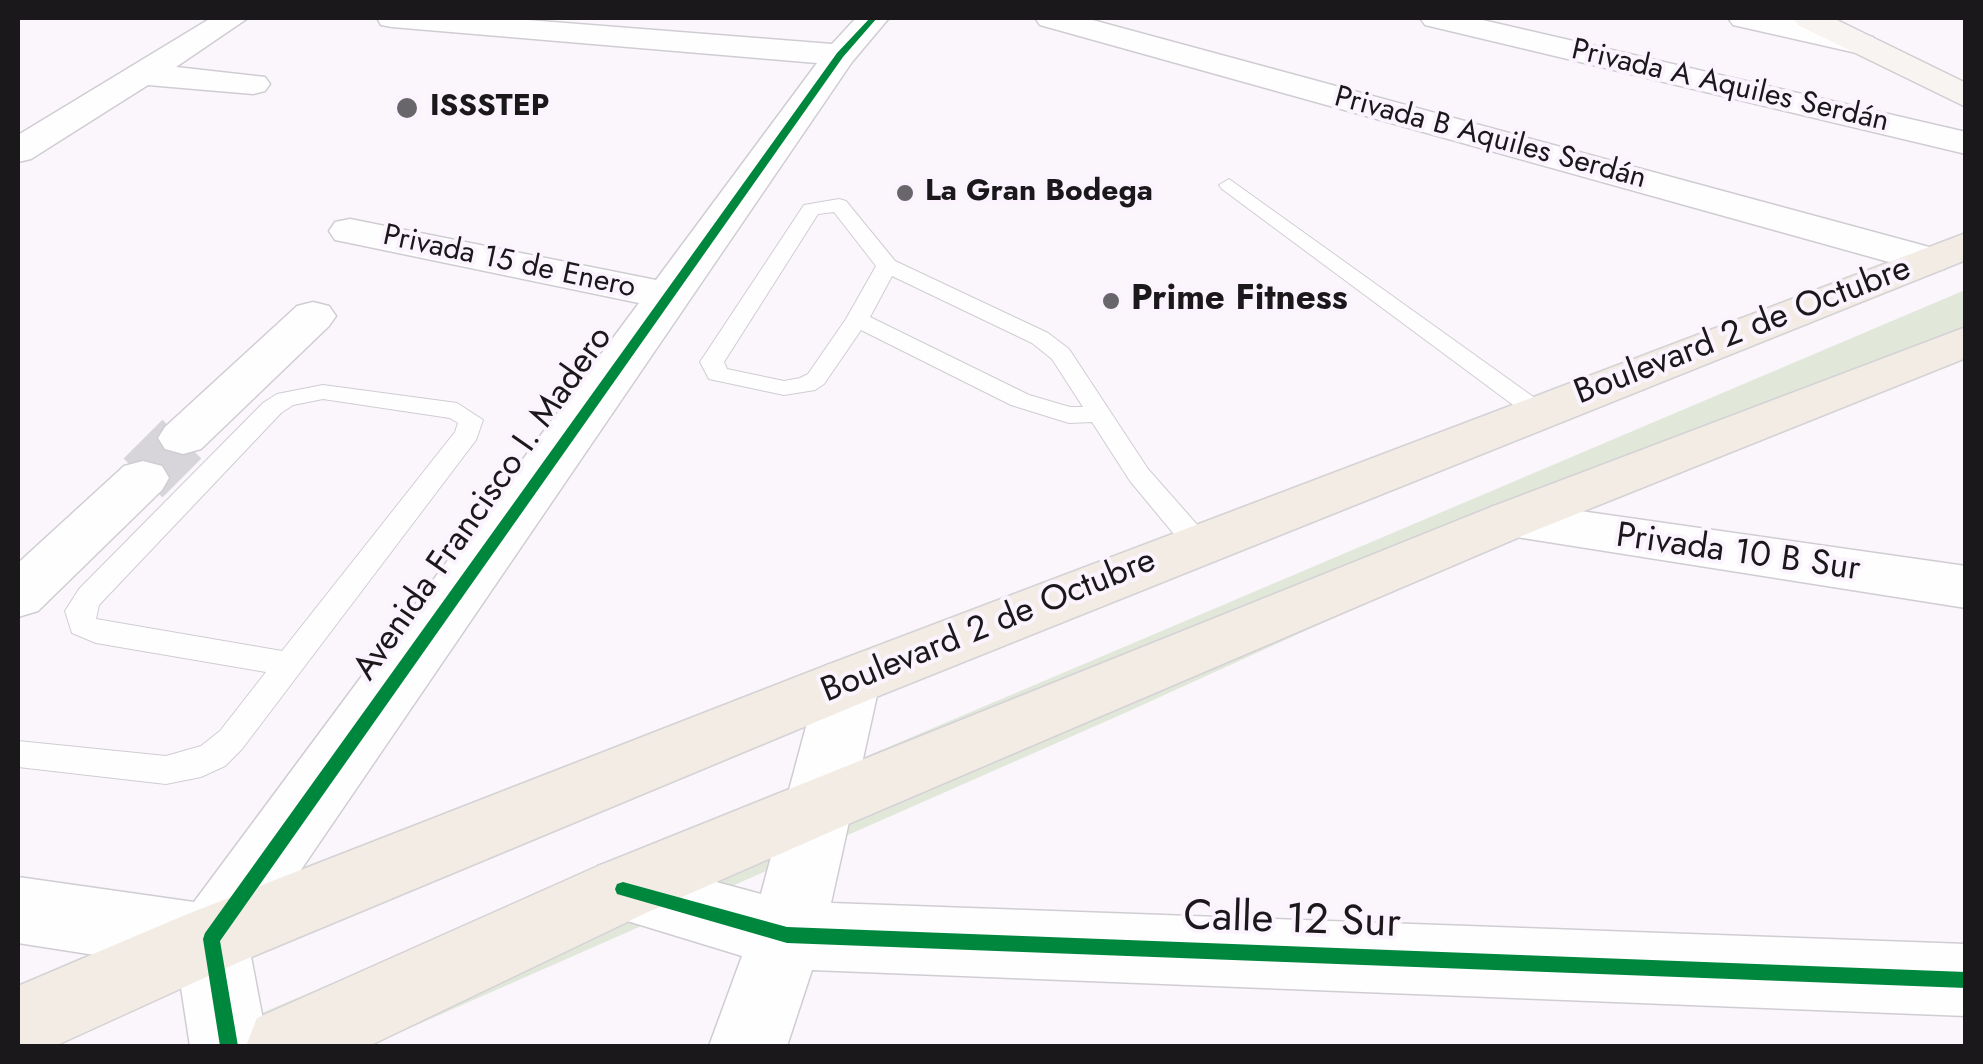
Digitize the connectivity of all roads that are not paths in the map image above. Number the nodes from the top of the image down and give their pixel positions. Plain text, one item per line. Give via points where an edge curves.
1 (232, 18) edge
2 (392, 18) edge
3 (1051, 18) edge
4 (1436, 18) edge
5 (1744, 18) edge
6 (1809, 18) edge
7 (506, 23) edge
8 (1866, 31) edge
9 (856, 36) edge
10 (1966, 64) edge
11 (142, 74) junction
12 (253, 84) dead end
13 (1966, 97) edge
14 (1966, 143) edge
15 (18, 151) edge
16 (1229, 186) dead end
17 (350, 230) dead end
18 (1947, 252) edge
19 (888, 266) junction
20 (668, 296) junction
21 (314, 316) dead end
22 (857, 319) junction
23 (1966, 341) edge
24 (1537, 411) junction
25 (1096, 414) junction
26 (183, 438) tunnel mouth
27 (143, 478) tunnel mouth
28 (1510, 520) junction
29 (1198, 544) junction
30 (1966, 587) edge
31 (18, 596) edge
32 (288, 664) junction
33 (849, 682) junction
34 (18, 754) edge
35 (822, 805) junction
36 (623, 890) junction
37 (18, 910) edge
38 (787, 935) junction
39 (211, 939) junction
40 (1966, 980) edge
41 (18, 1024) edge
42 (229, 1046) edge
43 (286, 1046) edge
44 (748, 1046) edge

1 - 11 street
2 - 7 street
3 - 18 street, Privada B Aquiles Serdán
4 - 14 street, Privada A Aquiles Serdán
5 - 8 street
6 - 8 main road
7 - 9 street
8 - 10 main road
8 - 13 main road
9 - 20 street, Avenida Francisco I. Madero
11 - 12 street
11 - 15 street
16 - 24 lane
17 - 20 street, Privada 15 de Enero
18 - 24 main road, Boulevard 2 de Octubre
19 - 22 lane
19 - 22 lane via 845,209 811,209 712,366 717,374 758,383 806,385
19 - 25 lane via 1040,338 1061,354
20 - 39 street, Avenida Francisco I. Madero
21 - 26 street
22 - 25 lane via 1031,404 1069,415
23 - 28 main road
24 - 29 main road, Boulevard 2 de Octubre
25 - 29 lane
27 - 31 street
28 - 30 street, Privada 10 B Sur
28 - 35 main road
29 - 33 main road, Boulevard 2 de Octubre
32 - 32 lane via 467,434 471,420 457,410 322,392 286,398 80,612 82,625 96,632
32 - 34 lane via 231,740 190,768
33 - 35 street
33 - 39 main road, Boulevard 2 de Octubre
35 - 36 main road
35 - 38 street
36 - 38 street, Calle 12 Sur
36 - 43 main road
37 - 39 street
38 - 40 street, Calle 12 Sur
38 - 44 street
39 - 41 main road, Boulevard 2 de Octubre
39 - 42 street

